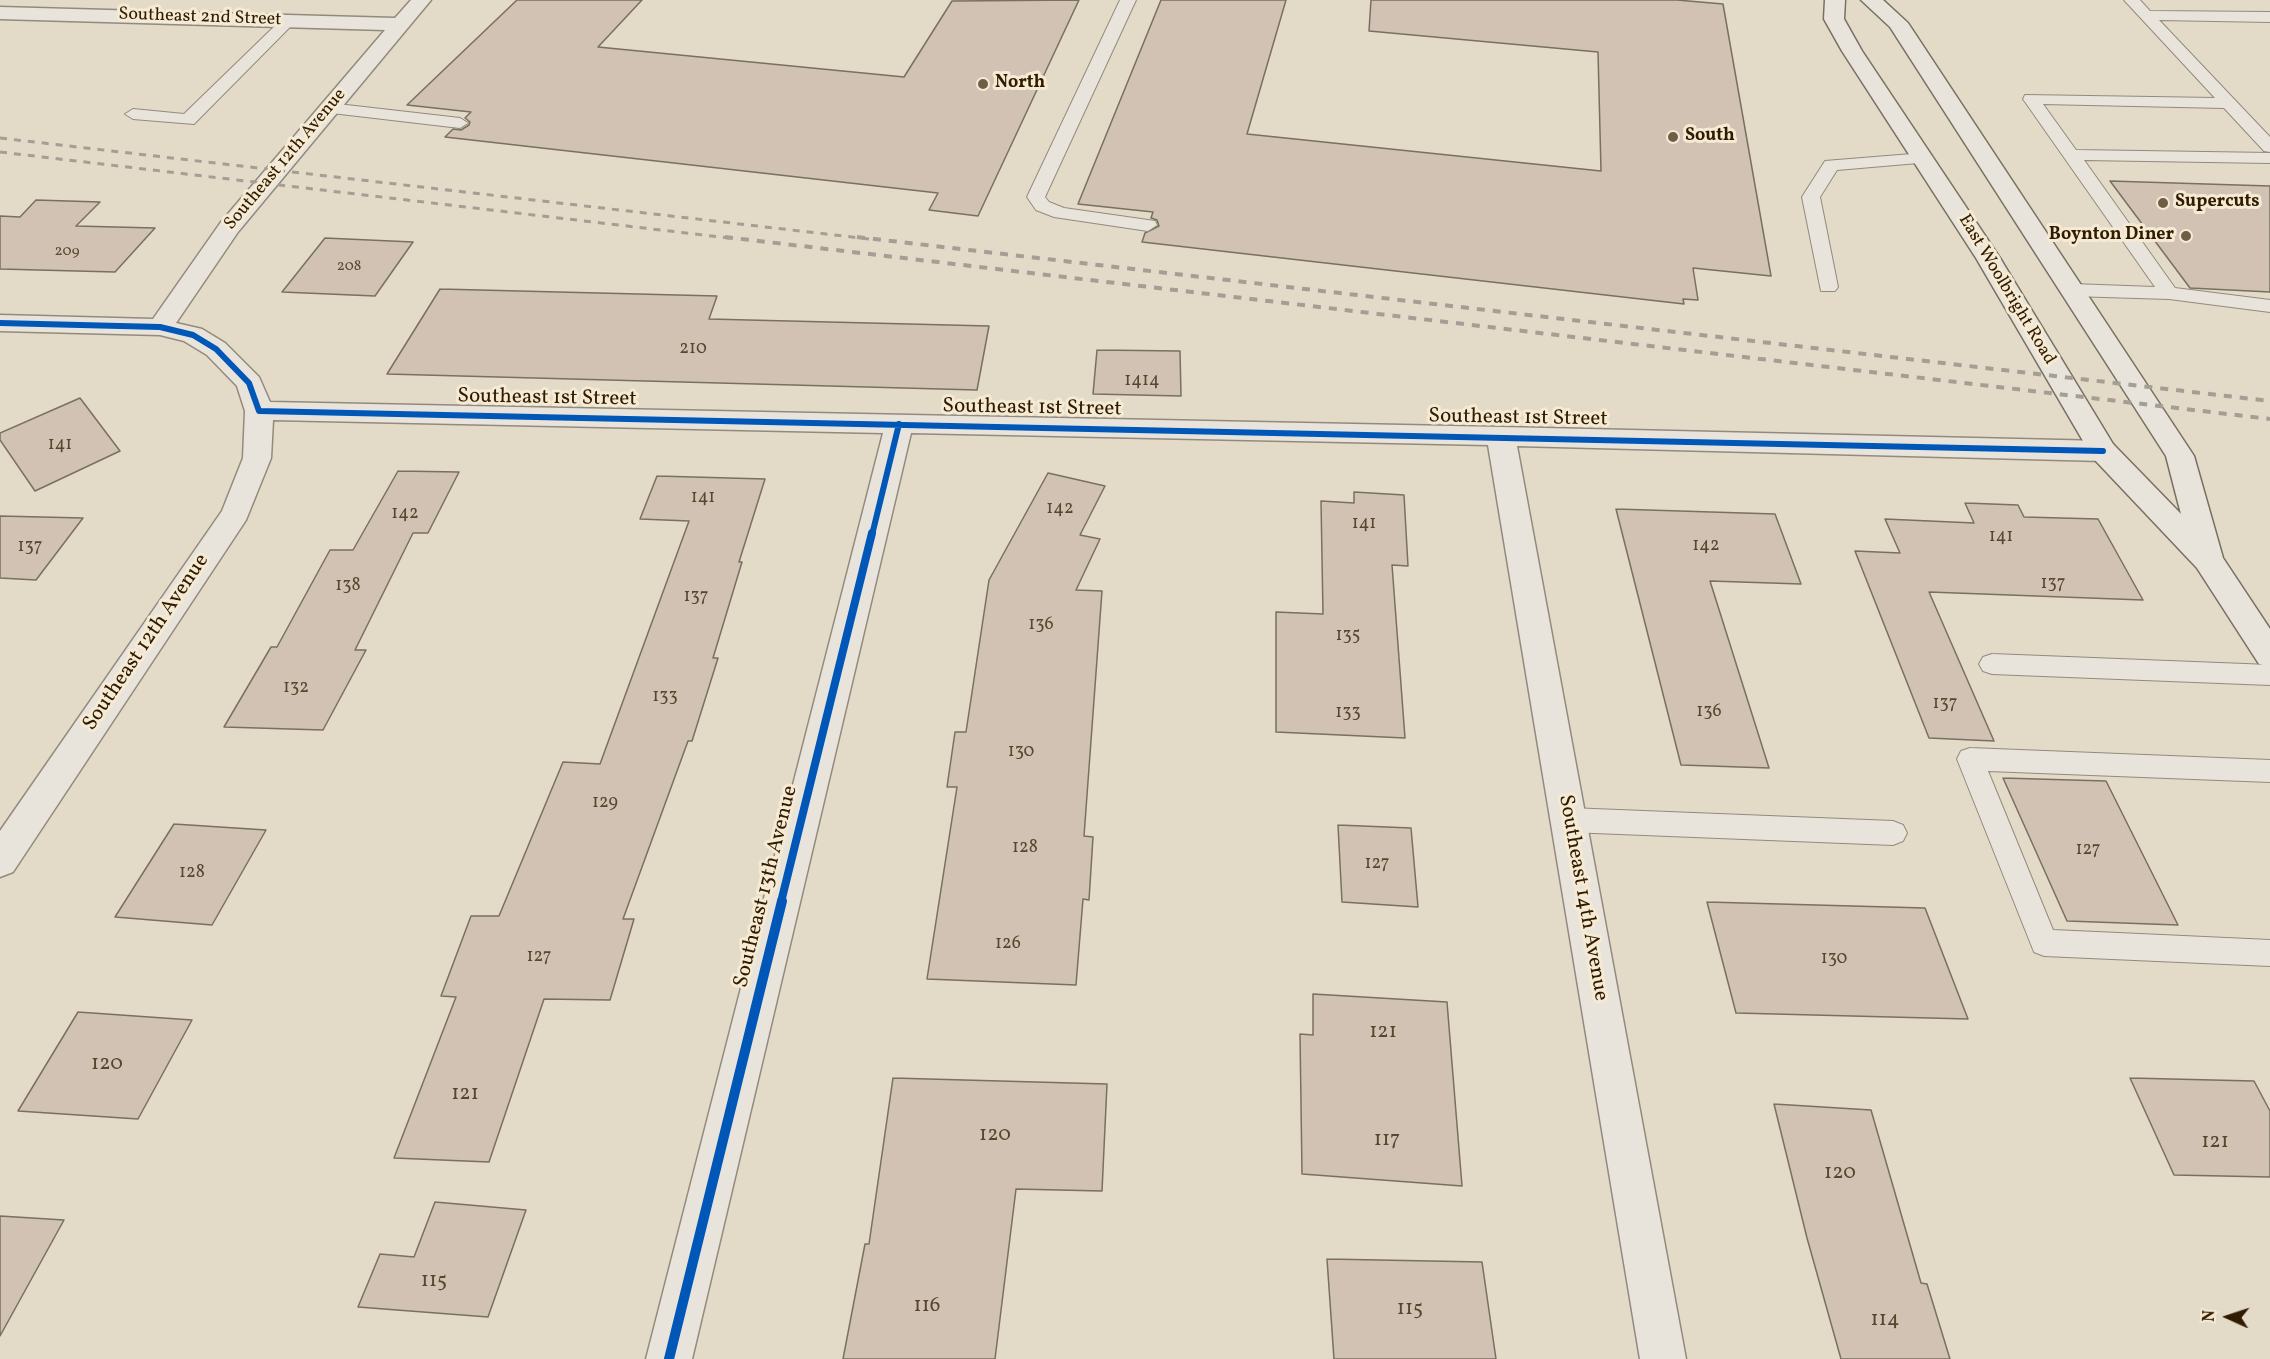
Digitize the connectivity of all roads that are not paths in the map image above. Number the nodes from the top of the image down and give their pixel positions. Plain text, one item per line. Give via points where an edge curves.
1 (421, 0) edge
2 (1128, 0) edge
3 (1835, 0) edge
4 (1871, 0) edge
5 (2132, 0) edge
6 (0, 13) edge
7 (2145, 15) junction
8 (2270, 17) edge
9 (288, 21) junction
10 (400, 24) junction
11 (2229, 103) junction
12 (329, 108) junction
13 (133, 114) dead end
14 (460, 123) dead end
15 (2270, 147) edge
16 (2072, 155) junction
17 (1924, 158) junction
18 (2270, 158) edge
19 (1148, 225) dead end
20 (1828, 288) dead end
21 (2072, 290) junction
22 (2169, 293) junction
23 (2270, 306) edge
24 (0, 323) edge
25 (160, 327) junction
26 (259, 411) junction
27 (899, 424) junction
28 (1501, 436) junction
29 (2103, 451) junction
30 (2208, 560) junction
31 (2270, 655) edge
32 (1992, 664) dead end
33 (2270, 675) edge
34 (2270, 771) edge
35 (1569, 820) junction
36 (1893, 833) dead end
37 (0, 861) edge
38 (2270, 953) edge
39 (669, 1359) edge
40 (1663, 1359) edge

1 - 10 street, Southeast 12th Avenue
2 - 19 lane via 1036,197 1042,206 1060,213
3 - 17 street, East Woolbright Road via 1834,19
4 - 21 street, East Woolbright Road via 1898,22
5 - 7 lane
6 - 9 street, Southeast 2nd Street
7 - 8 lane
7 - 11 lane
9 - 10 street, Southeast 2nd Street
9 - 13 lane via 188,120
10 - 12 street, Southeast 12th Avenue
11 - 15 lane
11 - 16 lane via 2031,99
12 - 14 lane
12 - 25 street, Southeast 12th Avenue via 229,227
16 - 18 lane
16 - 22 lane
17 - 20 lane via 1831,165 1811,197
17 - 29 street, East Woolbright Road
21 - 22 lane
21 - 30 street, East Woolbright Road via 2180,456
22 - 23 lane
24 - 25 street
25 - 26 street via 193,335 216,349 249,383
26 - 27 street, Southeast 1st Street
26 - 37 street, Southeast 12th Avenue via 256,458 236,513
27 - 28 street, Southeast 1st Street
27 - 39 street, Southeast 13th Avenue
28 - 29 street, Southeast 1st Street
28 - 35 street, Southeast 14th Avenue
29 - 30 street, East Woolbright Road
30 - 31 street, East Woolbright Road
32 - 33 lane
34 - 38 lane via 1970,759 2044,943
35 - 36 lane
35 - 40 street, Southeast 14th Avenue

